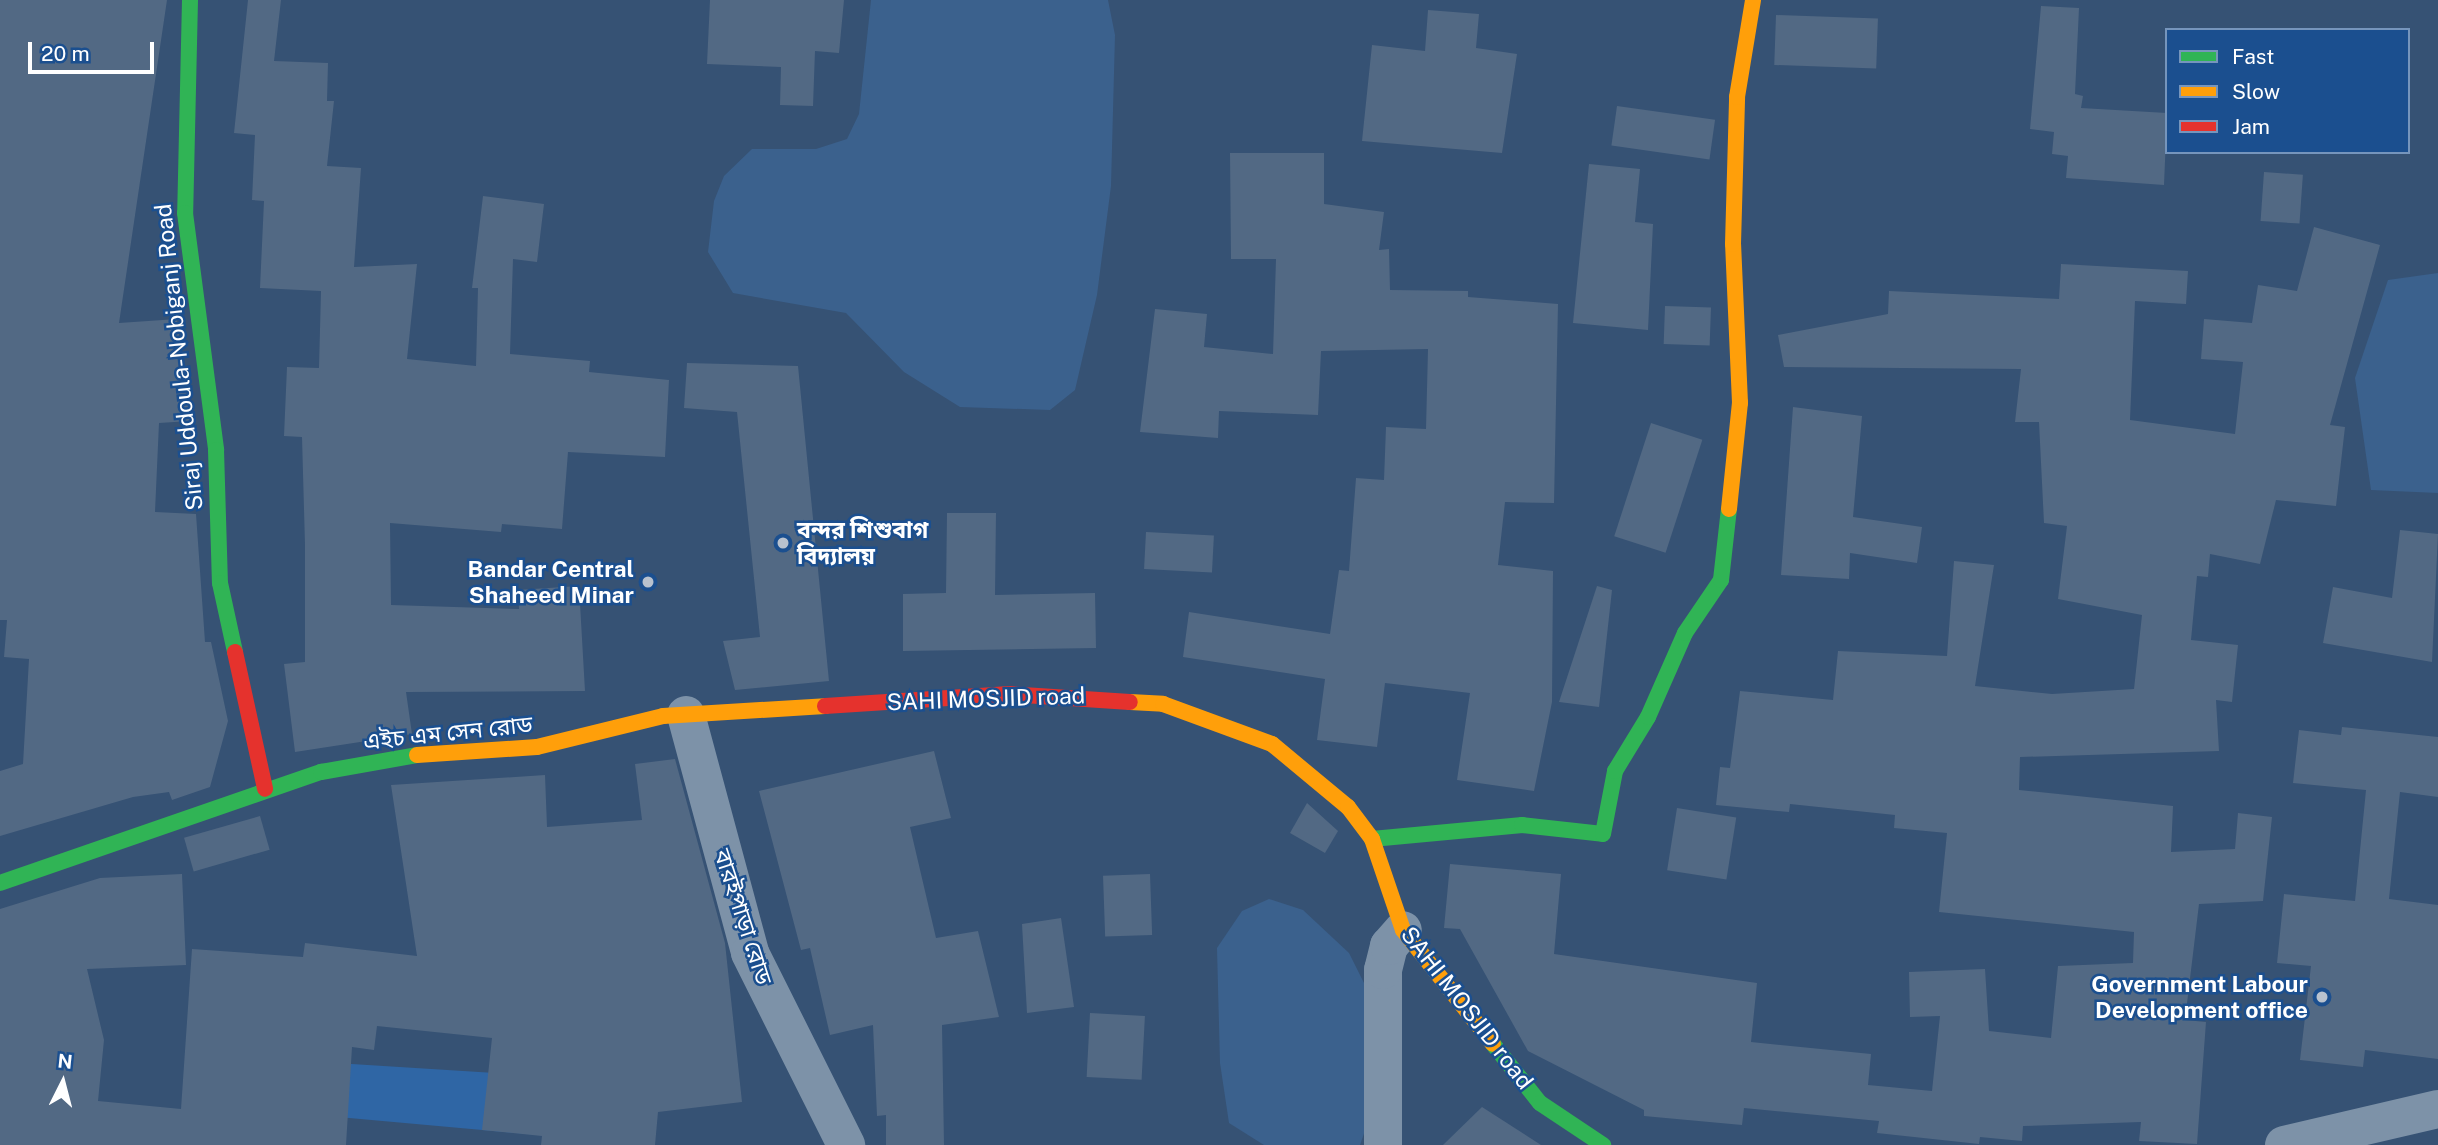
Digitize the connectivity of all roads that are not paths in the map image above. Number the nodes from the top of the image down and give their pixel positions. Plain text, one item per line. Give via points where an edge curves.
1 (190, 0) edge
2 (1753, 0) edge
3 (874, 702) joint
4 (687, 715) junction
5 (265, 789) junction
6 (1372, 839) junction
7 (0, 883) edge
8 (1403, 930) junction
9 (2438, 1109) edge
10 (846, 1145) edge
11 (1383, 1145) edge
12 (1603, 1145) edge
13 (2284, 1145) edge

1 - 5 street, Siraj Uddoula-Nobiganj Road via 185,214 216,450 220,583
2 - 6 street via 1737,97 1733,244 1740,403 1721,580 1685,633 1648,718 1615,771 1603,834 1522,825
3 - 4 street, এইচ এম সেন রোড
3 - 6 street, SAHI MOSJID road via 1010,694 1163,704 1272,744 1310,770
4 - 5 street, এইচ এম সেন রোড via 537,747 418,755
4 - 10 street, বারইপাড়া রোড via 750,953
5 - 7 street, এইচ এম সেন রোড
6 - 8 street, SAHI MOSJID road
8 - 11 street via 1389,946 1383,970
8 - 12 street, SAHI MOSJID road via 1540,1103
9 - 13 street

